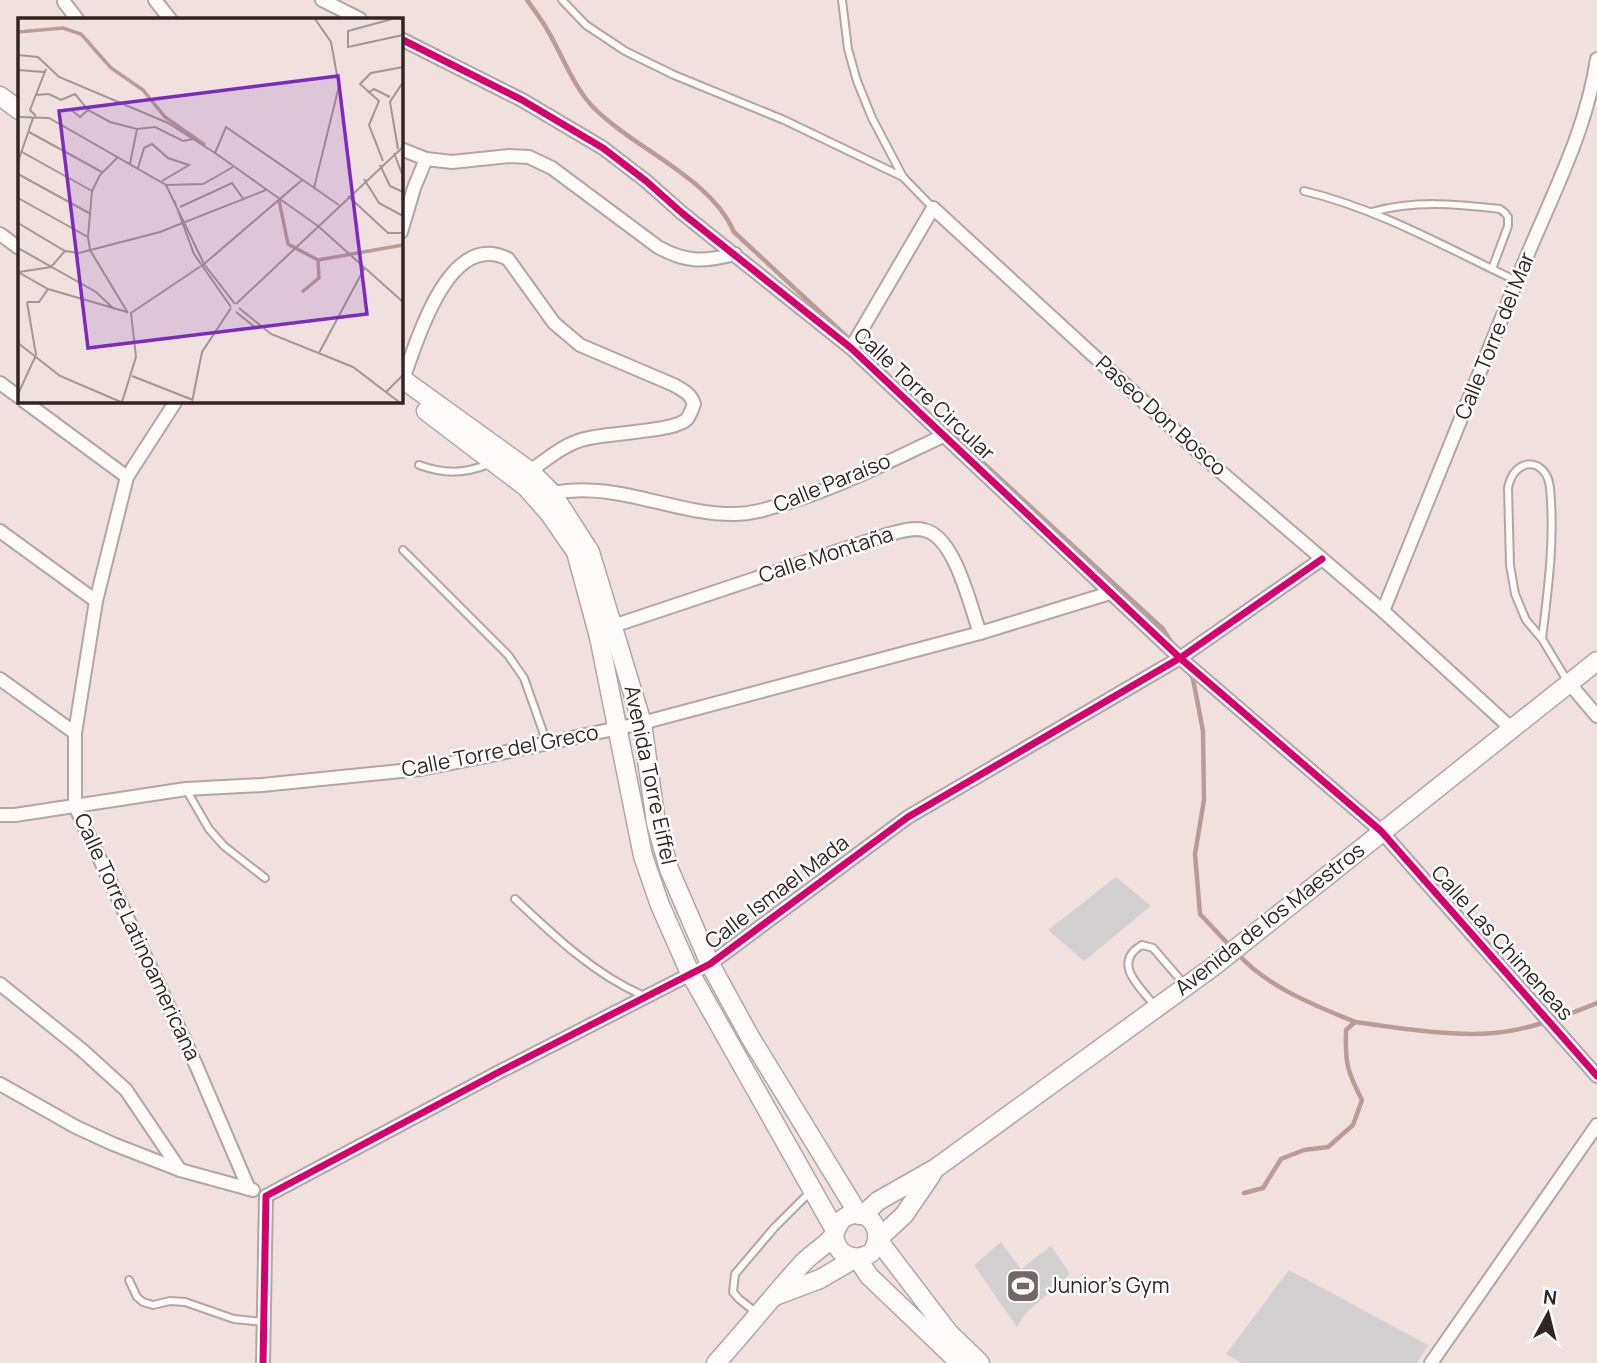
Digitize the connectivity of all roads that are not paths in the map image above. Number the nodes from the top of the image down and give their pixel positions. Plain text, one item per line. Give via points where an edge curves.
1 (155, 0) edge
2 (322, 0) edge
3 (562, 0) edge
4 (842, 0) edge
5 (64, 2) dead end
6 (76, 18) edge
7 (164, 18) edge
8 (358, 18) edge
9 (402, 40) edge
10 (1597, 59) edge
11 (0, 81) edge
12 (18, 95) edge
13 (0, 96) edge
14 (18, 109) edge
15 (402, 149) edge
16 (426, 159) junction
17 (903, 177) junction
18 (1304, 191) dead end
19 (933, 208) junction
20 (1372, 212) junction
21 (402, 229) edge
22 (0, 234) edge
23 (18, 247) edge
24 (736, 254) junction
25 (1492, 269) junction
26 (1517, 281) junction
27 (852, 348) junction
28 (402, 381) edge
29 (0, 383) edge
30 (402, 384) edge
31 (402, 384) edge
32 (18, 396) edge
33 (25, 402) edge
34 (175, 402) edge
35 (943, 436) junction
36 (494, 462) junction
37 (419, 466) dead end
38 (530, 471) junction
39 (127, 477) junction
40 (552, 493) junction
41 (0, 531) edge
42 (403, 550) dead end
43 (1322, 559) junction
44 (1110, 593) junction
45 (96, 601) junction
46 (1382, 611) junction
47 (613, 626) junction
48 (980, 633) junction
49 (1542, 639) junction
50 (1180, 658) junction
51 (1597, 661) edge
52 (0, 679) edge
53 (1569, 683) junction
54 (1597, 716) edge
55 (642, 723) junction
56 (618, 728) junction
57 (1512, 729) junction
58 (75, 733) junction
59 (547, 744) junction
60 (186, 789) junction
61 (75, 806) junction
62 (0, 814) edge
63 (1381, 831) junction
64 (265, 878) dead end
65 (515, 899) dead end
66 (710, 964) junction
67 (690, 974) junction
68 (0, 984) edge
69 (1186, 986) junction
70 (646, 997) junction
71 (1157, 1008) junction
72 (1597, 1076) edge
73 (0, 1084) edge
74 (1597, 1125) edge
75 (936, 1168) junction
76 (180, 1170) junction
77 (250, 1189) junction
78 (813, 1190) junction
79 (267, 1196) junction
80 (861, 1215) junction
81 (835, 1232) junction
82 (878, 1239) junction
83 (856, 1258) junction
84 (129, 1280) dead end
85 (775, 1296) junction
86 (760, 1315) junction
87 (263, 1322) junction
88 (263, 1363) edge
89 (716, 1363) edge
90 (960, 1363) edge
91 (980, 1363) edge
92 (1431, 1363) edge

1 - 7 street
2 - 8 street
3 - 17 lane via 586,24 625,51
4 - 17 lane via 857,81
5 - 6 street
9 - 24 street, Calle Torre Circular via 522,100 603,148
10 - 26 street, Calle Torre del Mar via 1570,157
11 - 12 street
13 - 14 street
15 - 16 street
16 - 21 street
16 - 24 street via 529,158 552,168 676,257 694,261
17 - 19 lane
18 - 20 lane
19 - 27 street
19 - 43 street, Paseo Don Bosco
20 - 25 lane
20 - 25 lane via 1421,204 1500,209 1508,217 1508,226
22 - 23 street
24 - 27 street, Calle Torre Circular
25 - 26 lane
26 - 46 street, Calle Torre del Mar
27 - 35 street, Calle Torre Circular
28 - 38 street via 436,299 454,271 468,258 490,253 508,259 554,323 580,345 692,398 688,418 678,424 578,440
29 - 32 street
30 - 36 street, Avenida Torre Eiffel
31 - 38 street, Avenida Torre Eiffel
33 - 39 street
34 - 39 street, Calle Torre Latinoamericana
35 - 40 street, Calle Paraíso via 820,492 760,512 698,510 610,492
35 - 44 street, Calle Torre Circular
36 - 37 lane via 449,473
36 - 56 street, Avenida Torre Eiffel via 526,487 576,552
38 - 40 street, Avenida Torre Eiffel
39 - 45 street, Calle Torre Latinoamericana
40 - 47 street, Avenida Torre Eiffel via 590,552
41 - 45 street
42 - 59 lane via 508,655 524,678
43 - 46 street, Paseo Don Bosco
43 - 50 street, Calle Ismael Mada
44 - 48 street, Calle Torre del Greco
44 - 50 street, Calle Torre Circular
45 - 58 street, Calle Torre Latinoamericana
46 - 57 street, Paseo Don Bosco
47 - 48 street, Calle Montaña via 886,535 924,530 940,537 951,552
47 - 55 street, Avenida Torre Eiffel
48 - 55 street, Calle Torre del Greco
49 - 49 lane via 1526,620 1510,565 1510,475 1526,465 1545,473 1552,516
49 - 53 lane
50 - 63 street, Calle Torre Circular
50 - 66 street, Calle Ismael Mada via 908,817
51 - 53 street, Avenida de los Maestros
52 - 58 street
53 - 54 street
53 - 57 street, Avenida de los Maestros
55 - 56 street, Calle Torre del Greco
55 - 66 street, Avenida Torre Eiffel via 656,823 669,869
56 - 59 street, Calle Torre del Greco
56 - 67 street, Avenida Torre Eiffel via 643,856
57 - 63 street, Avenida de los Maestros
58 - 61 street, Calle Torre Latinoamericana
59 - 60 street, Calle Torre del Greco via 421,769
60 - 61 street, Calle Torre del Greco
60 - 64 lane via 224,846
61 - 62 street, Calle Torre del Greco via 15,816
61 - 77 street, Calle Torre Latinoamericana
63 - 69 street, Avenida de los Maestros
63 - 72 street, Calle Las Chimeneas
65 - 70 lane via 572,952
66 - 67 street, Calle Ismael Mada
66 - 80 street, Avenida Torre Eiffel
67 - 70 street, Calle Ismael Mada
67 - 78 street, Avenida Torre Eiffel
68 - 76 street via 126,1090
69 - 71 street, Avenida de los Maestros
69 - 71 lane via 1153,948 1142,945 1132,951 1127,960 1129,971
70 - 79 street, Calle Ismael Mada
71 - 75 street, Avenida de los Maestros
73 - 76 street via 88,1133
74 - 92 street
75 - 80 street, Avenida de los Maestros
75 - 82 street, Avenida de los Maestros via 904,1214
76 - 77 street
77 - 79 street
78 - 81 street, Avenida Torre Eiffel
78 - 86 lane via 735,1274 733,1292
79 - 87 street
80 - 81 street via 844,1218
80 - 82 street via 875,1224
81 - 83 street via 835,1242 843,1253
81 - 85 street
82 - 83 street via 871,1253
82 - 91 street via 949,1333
83 - 85 street via 820,1279
83 - 90 street
84 - 87 lane via 143,1302 184,1302 234,1319
85 - 86 street
86 - 89 street
87 - 88 street

